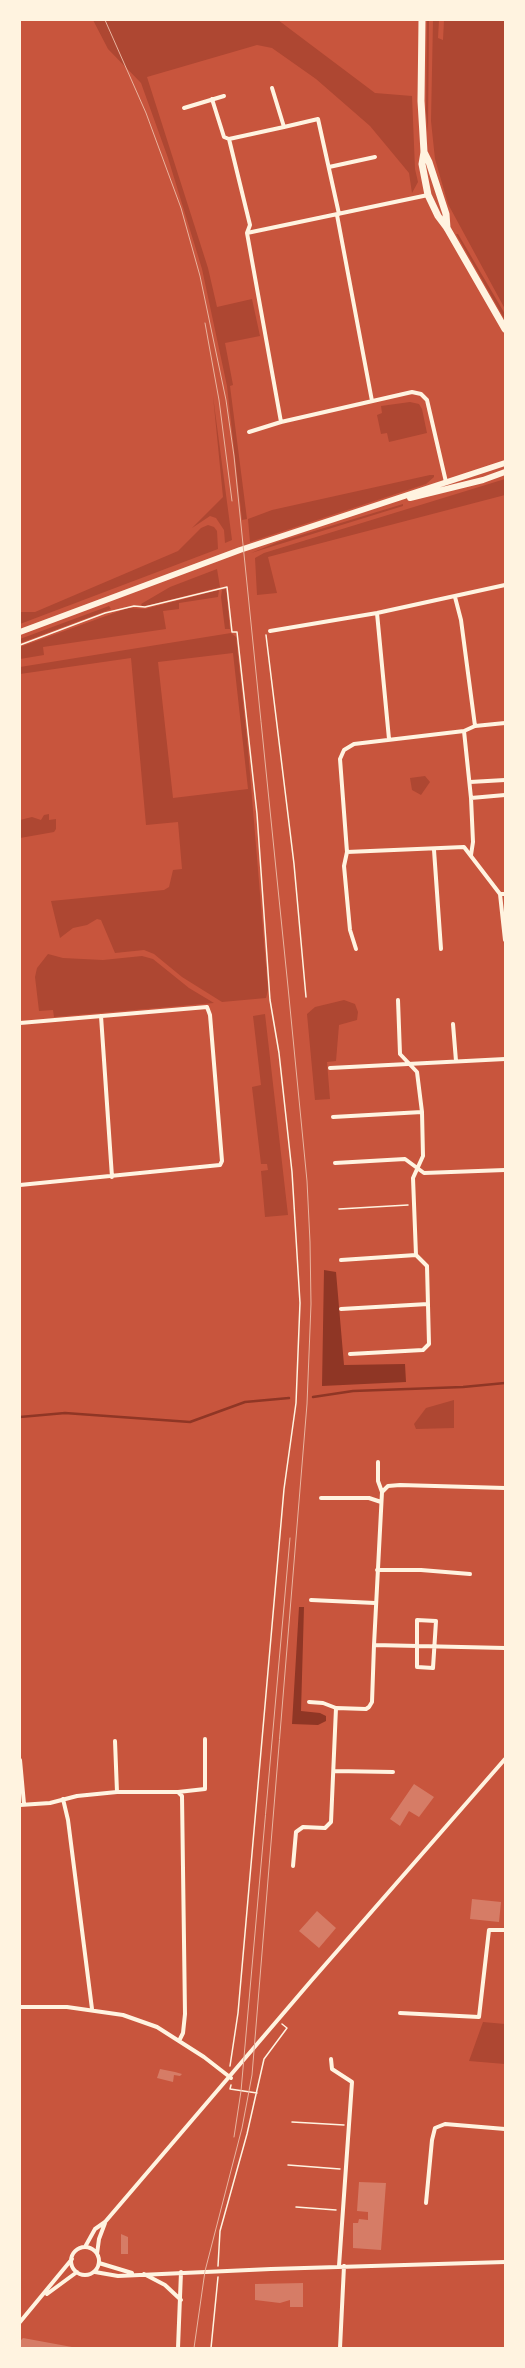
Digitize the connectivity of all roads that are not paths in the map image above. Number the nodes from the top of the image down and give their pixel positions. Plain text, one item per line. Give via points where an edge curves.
1 (422, 20) edge
2 (272, 88) dead end
3 (224, 96) dead end
4 (212, 99) junction
5 (184, 108) dead end
6 (284, 127) junction
7 (229, 139) junction
8 (424, 152) junction
9 (374, 157) dead end
10 (329, 167) junction
11 (428, 194) junction
12 (338, 214) junction
13 (447, 228) junction
14 (247, 233) junction
15 (505, 329) edge
16 (372, 401) junction
17 (282, 422) junction
18 (249, 432) dead end
19 (505, 463) edge
20 (505, 472) edge
21 (446, 482) junction
22 (371, 508) junction
23 (505, 585) edge
24 (454, 597) junction
25 (377, 613) junction
26 (268, 631) road end
27 (20, 632) edge
28 (505, 723) edge
29 (475, 726) junction
30 (464, 731) junction
31 (389, 739) junction
32 (505, 780) edge
33 (470, 782) junction
34 (505, 795) edge
35 (471, 798) junction
36 (434, 850) junction
37 (347, 852) junction
38 (471, 855) junction
39 (500, 894) junction
40 (505, 894) edge
41 (505, 940) edge
42 (356, 949) dead end
43 (441, 949) dead end
44 (398, 1000) dead end
45 (101, 1016) junction
46 (20, 1023) edge
47 (453, 1024) dead end
48 (505, 1059) edge
49 (456, 1061) junction
50 (408, 1064) junction
51 (330, 1068) dead end
52 (422, 1112) junction
53 (333, 1117) dead end
54 (335, 1163) dead end
55 (418, 1168) junction
56 (505, 1170) edge
57 (112, 1176) junction
58 (20, 1184) edge
59 (416, 1255) junction
60 (341, 1260) dead end
61 (428, 1304) junction
62 (341, 1309) dead end
63 (350, 1354) dead end
64 (378, 1462) dead end
65 (505, 1488) edge
66 (382, 1492) junction
67 (321, 1498) dead end
68 (381, 1502) junction
69 (377, 1570) junction
70 (470, 1574) dead end
71 (311, 1600) dead end
72 (375, 1603) junction
73 (374, 1645) junction
74 (417, 1645) junction
75 (435, 1645) junction
76 (505, 1648) edge
77 (309, 1702) dead end
78 (336, 1708) junction
79 (205, 1739) dead end
80 (115, 1741) dead end
81 (505, 1759) edge
82 (20, 1760) edge
83 (334, 1771) junction
84 (393, 1772) dead end
85 (117, 1792) junction
86 (178, 1792) junction
87 (63, 1800) junction
88 (22, 1804) edge
89 (294, 1866) dead end
90 (505, 1930) edge
91 (20, 2007) edge
92 (92, 2009) junction
93 (400, 2014) dead end
94 (179, 2041) junction
95 (331, 2058) dead end
96 (231, 2078) junction
97 (505, 2129) edge
98 (426, 2203) dead end
99 (105, 2222) junction
100 (85, 2247) junction
101 (97, 2254) junction
102 (72, 2259) junction
103 (505, 2262) edge
104 (99, 2263) junction
105 (339, 2266) junction
106 (344, 2266) junction
107 (77, 2272) junction
108 (95, 2272) junction
109 (181, 2272) junction
110 (134, 2274) junction
111 (143, 2274) junction
112 (181, 2300) junction
113 (39, 2301) junction
114 (20, 2322) edge
115 (178, 2348) edge
116 (340, 2348) edge

1 - 8 main road via 421,101
2 - 6 street
3 - 4 street
4 - 5 street
4 - 7 street via 224,137
6 - 7 street
6 - 10 street via 318,119
7 - 14 street via 250,225
8 - 11 main road via 422,164
8 - 13 main road via 446,214
9 - 10 street
10 - 12 street
11 - 12 street
11 - 13 main road via 438,216
12 - 14 street
12 - 16 street
13 - 15 main road
14 - 17 street
16 - 17 street
16 - 21 street via 412,392 421,394 427,400
17 - 18 street
19 - 21 street
20 - 22 street via 483,480
21 - 22 street
22 - 27 street via 240,550
23 - 24 street
24 - 25 street
24 - 29 street via 461,620
25 - 26 street
25 - 31 street
28 - 29 street
29 - 30 street
30 - 31 street
30 - 33 street
31 - 37 street via 354,744 344,750 340,759
32 - 33 street
33 - 35 street
34 - 35 street
35 - 38 street
36 - 37 street
36 - 38 street via 464,847
36 - 43 street
37 - 42 street via 344,866 350,930
38 - 39 street
39 - 40 street
39 - 41 street
44 - 50 street via 400,1054
45 - 46 street
45 - 57 street
45 - 57 street via 207,1007 210,1015 222,1161 220,1165
47 - 49 street
48 - 49 street
49 - 50 street
50 - 51 street
50 - 52 street via 417,1072
52 - 53 street
52 - 55 street via 423,1156
54 - 55 street via 405,1159
55 - 56 street via 424,1173
55 - 59 street via 413,1178
57 - 58 street
59 - 60 street
59 - 61 street via 427,1266
61 - 62 street
61 - 63 street via 429,1344 423,1350
64 - 66 street via 378,1481
65 - 66 street via 400,1485 388,1486
66 - 68 street
67 - 68 street via 369,1498
68 - 69 street
69 - 70 street via 428,1570
69 - 72 street
71 - 72 street
72 - 73 street
73 - 74 street
73 - 78 street via 372,1702 369,1707
74 - 75 street
74 - 75 street via 417,1667 433,1668
74 - 75 street via 417,1620 436,1621
75 - 76 street
77 - 78 street via 323,1703
78 - 83 street
79 - 86 street via 205,1789
80 - 85 street
81 - 96 street
82 - 88 street
83 - 84 street
83 - 89 street via 331,1822 324,1828 299,1829 296,1832
85 - 86 street
85 - 87 street
86 - 94 street via 182,1796 185,2014 183,2033
87 - 88 street
87 - 92 street via 68,1820
90 - 93 street via 489,1930 479,2017
91 - 92 street
92 - 94 street via 124,2014 157,2027
94 - 96 street
95 - 105 street via 332,2070 352,2082
96 - 99 street
97 - 98 street via 445,2124 435,2128
99 - 100 street via 96,2229
99 - 101 street
100 - 101 street
100 - 102 street via 76,2251
101 - 104 street
102 - 107 street
102 - 113 street
103 - 106 street
104 - 108 street
104 - 110 street
105 - 106 street
105 - 109 street
106 - 116 street
107 - 108 street via 86,2275
107 - 113 street
108 - 110 street via 118,2276
109 - 111 street
109 - 112 street
110 - 111 street
111 - 112 street via 165,2285
112 - 115 street
113 - 114 street

